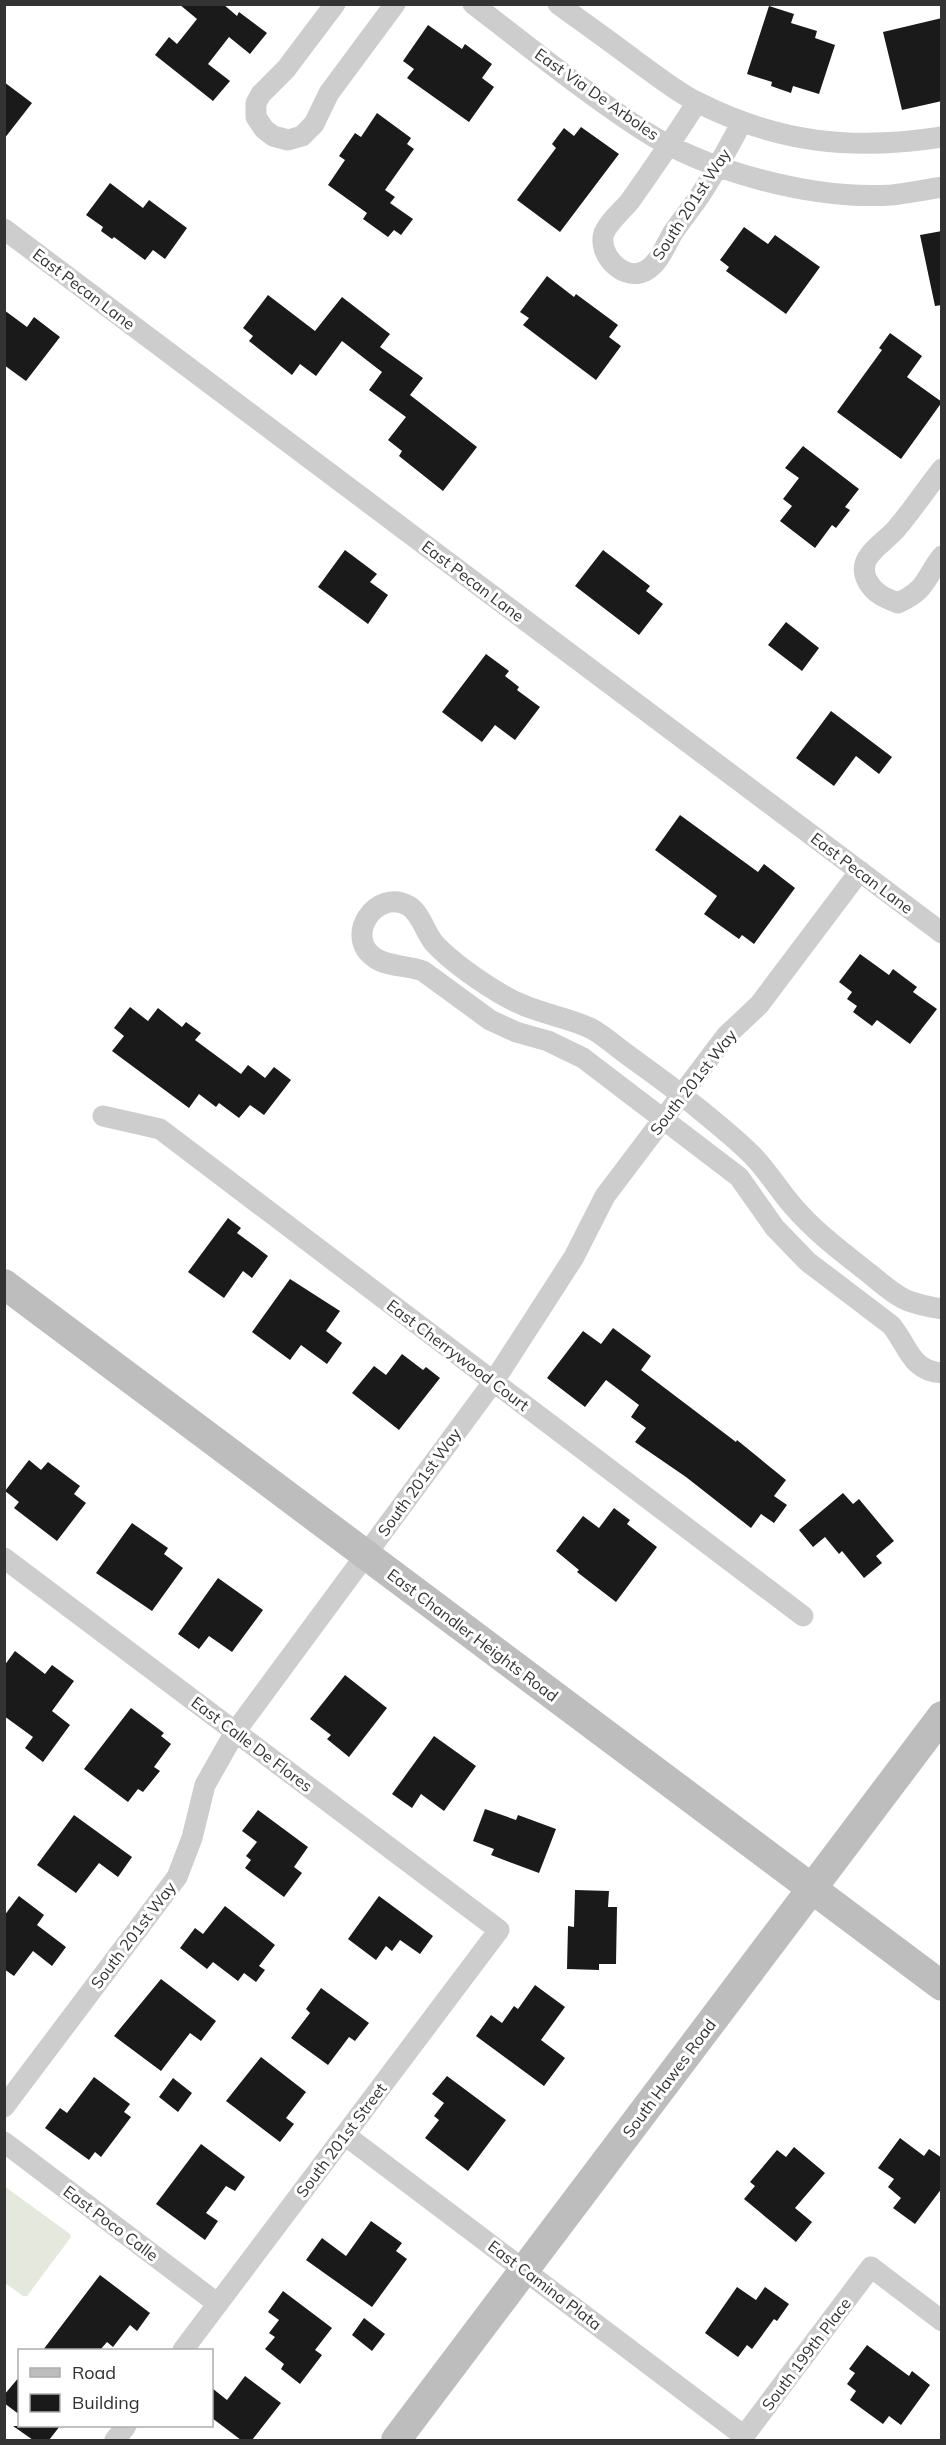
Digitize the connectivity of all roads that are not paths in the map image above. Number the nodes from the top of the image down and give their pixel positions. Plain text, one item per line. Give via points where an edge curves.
1 (335, 4) edge
2 (394, 4) edge
3 (473, 4) edge
4 (558, 4) edge
5 (697, 102) junction
6 (742, 122) junction
7 (942, 137) edge
8 (670, 145) junction
9 (718, 166) junction
10 (942, 187) edge
11 (4, 229) edge
12 (942, 469) edge
13 (942, 556) edge
14 (860, 871) junction
15 (942, 933) edge
16 (524, 1006) junction
17 (516, 1032) junction
18 (681, 1095) junction
19 (102, 1116) dead end
20 (663, 1119) junction
21 (756, 1159) junction
22 (739, 1177) junction
23 (879, 1281) junction
24 (4, 1284) edge
25 (863, 1302) junction
26 (942, 1309) edge
27 (942, 1373) edge
28 (494, 1382) junction
29 (366, 1554) junction
30 (4, 1558) edge
31 (803, 1616) dead end
32 (942, 1716) edge
33 (236, 1731) junction
34 (812, 1890) junction
35 (499, 1930) joint
36 (942, 1986) edge
37 (4, 2107) edge
38 (345, 2135) junction
39 (4, 2142) edge
40 (524, 2270) junction
41 (218, 2304) junction
42 (942, 2321) edge
43 (184, 2349) edge
44 (125, 2427) edge
45 (742, 2438) edge
46 (115, 2440) edge
47 (396, 2440) edge

1 - 2 street via 256,103 256,117 273,136 288,140 302,136 314,124 329,93
3 - 8 street, East Via De Arboles via 642,130
4 - 5 street
5 - 6 street
5 - 8 street, South 201st Way
6 - 7 street via 826,143 869,144
6 - 9 street, South 201st Way
8 - 9 street, East Via De Arboles
8 - 9 street, South 201st Way via 605,230 602,242 606,255 615,266 630,273 644,272 658,260
9 - 10 street, East Via De Arboles via 823,192 891,195
11 - 14 street, East Pecan Lane
12 - 13 street via 896,530 864,563 864,575 873,590 898,603 915,595
14 - 15 street, East Pecan Lane
14 - 18 street, South 201st Way via 759,1005 726,1036
16 - 17 street
16 - 17 street via 489,986 440,949 411,907 390,901 366,919 362,940 374,958 423,971 490,1020
16 - 18 street via 566,1017 594,1030
17 - 20 street via 572,1052
18 - 20 street, South 201st Way
18 - 21 street
19 - 28 street, East Cherrywood Court via 160,1129
20 - 22 street
20 - 28 street, South 201st Way via 605,1196 574,1257
21 - 22 street
21 - 23 street via 809,1225
22 - 25 street via 786,1240 808,1262
23 - 25 street
23 - 26 street via 906,1300
24 - 29 main road, East Chandler Heights Road
25 - 27 street via 900,1335 919,1366
28 - 29 street, South 201st Way
28 - 31 street, East Cherrywood Court
29 - 33 street, South 201st Way
29 - 34 main road, East Chandler Heights Road
30 - 33 street, East Calle De Flores
32 - 34 main road, South Hawes Road
33 - 35 street, East Calle De Flores
33 - 37 street, South 201st Way via 205,1785 177,1877
34 - 36 main road, East Chandler Heights Road
34 - 40 main road, South Hawes Road
35 - 38 street, South 201st Street
38 - 40 street, East Camina Plata
38 - 41 street, South 201st Street
39 - 41 street, East Poco Calle
40 - 45 street, East Camina Plata
40 - 47 main road, South Hawes Road
41 - 43 street, South 201st Street
42 - 45 street, South 199th Place via 871,2268
44 - 46 street

